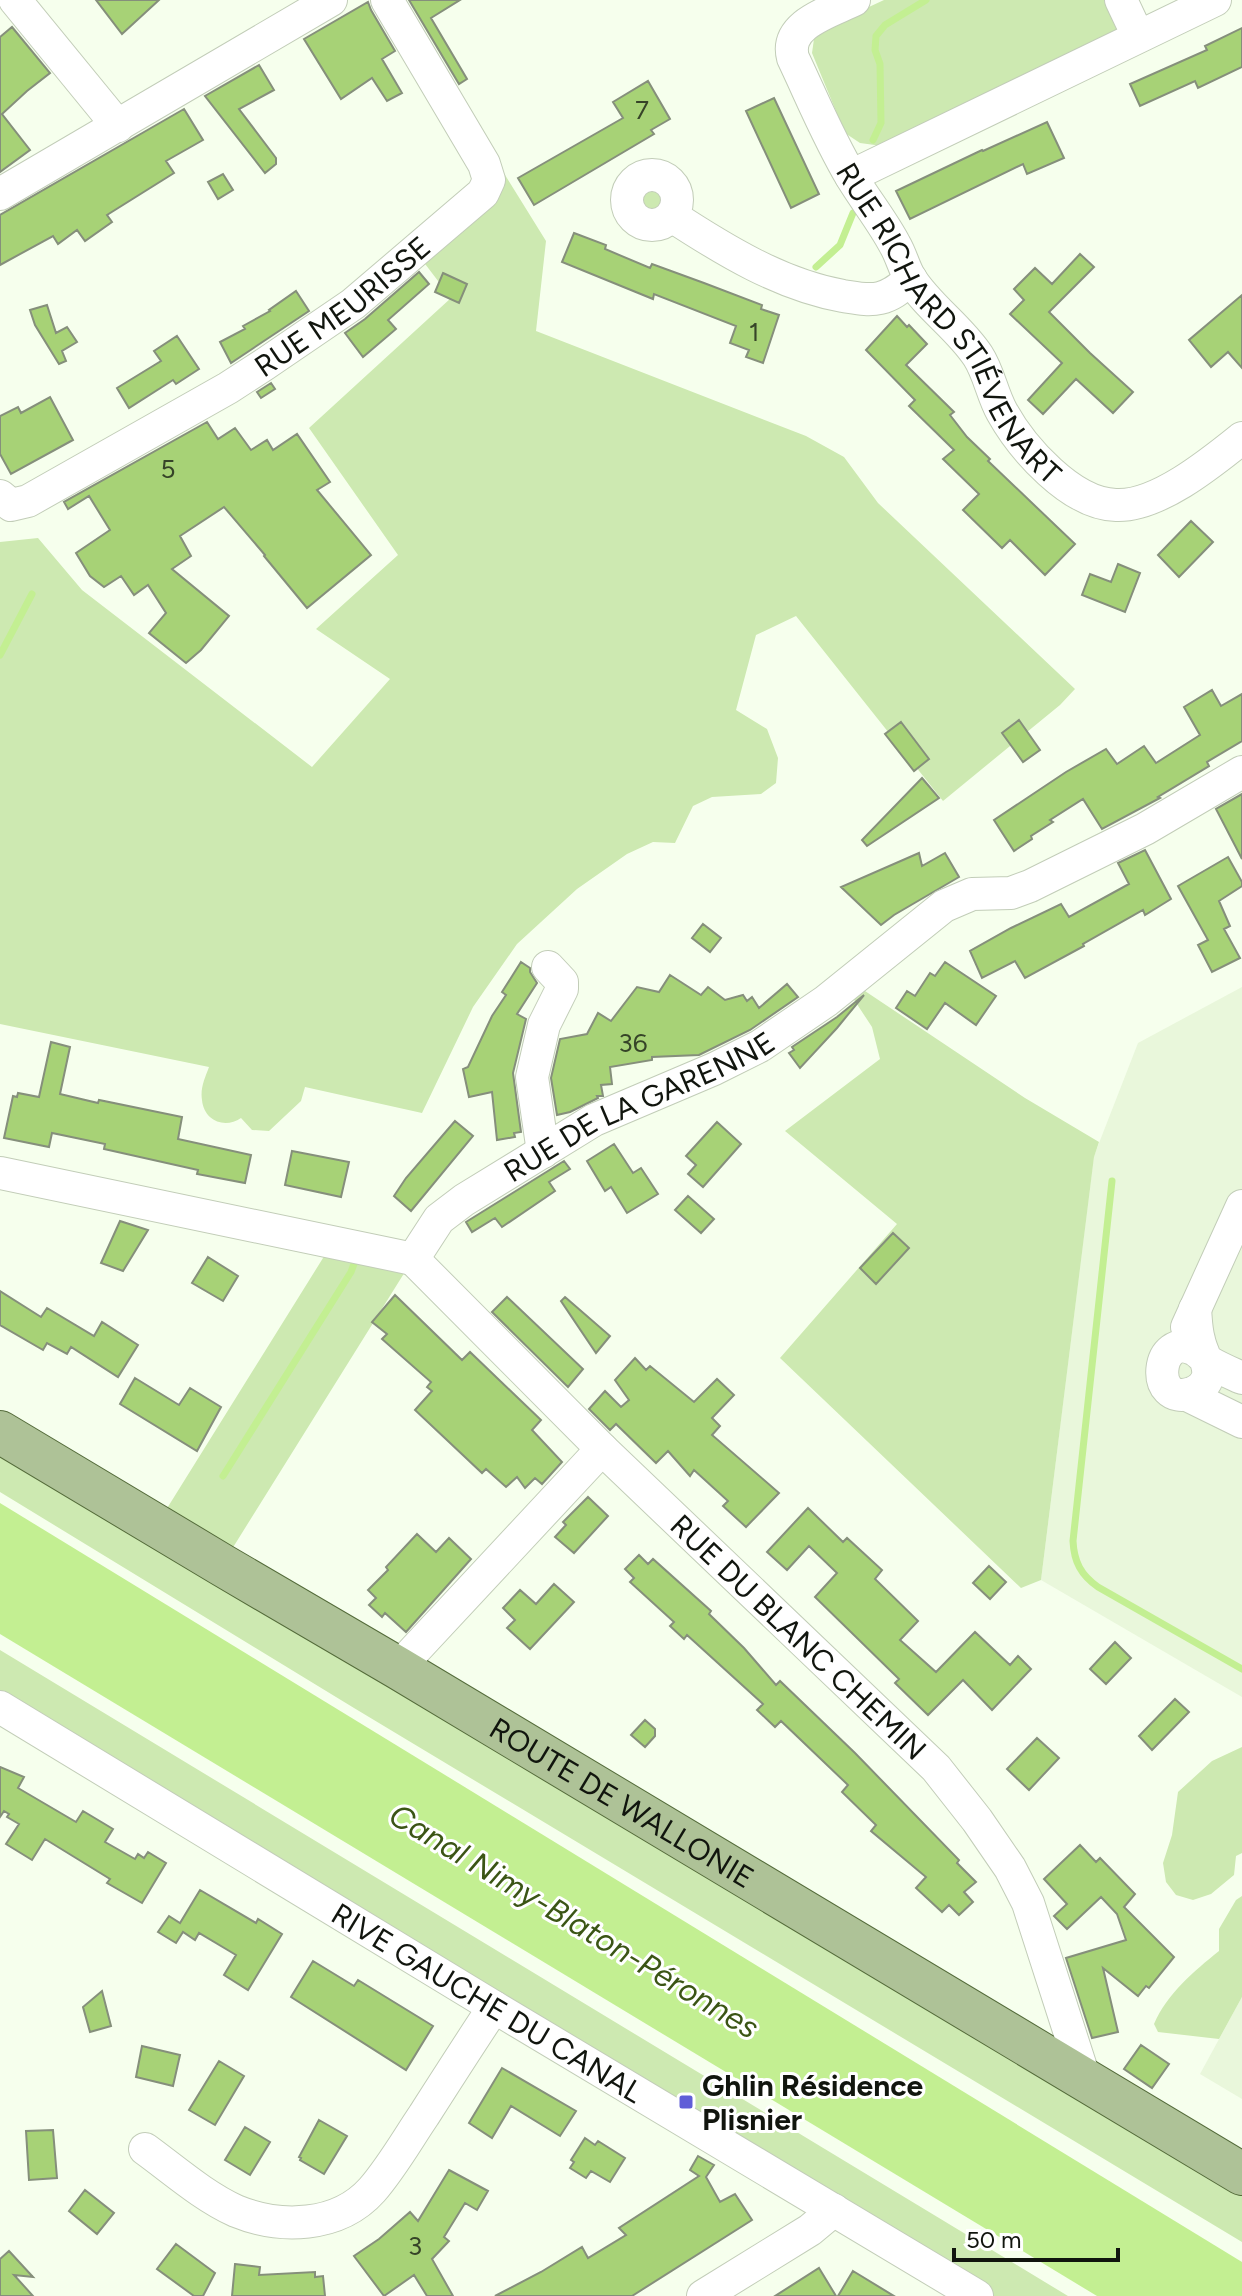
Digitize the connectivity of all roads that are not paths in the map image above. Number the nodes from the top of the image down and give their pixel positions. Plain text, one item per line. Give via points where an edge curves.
1 (15, 0) edge
2 (331, 0) edge
3 (387, 0) edge
4 (854, 0) edge
5 (1121, 0) edge
6 (1215, 0) edge
7 (0, 13) edge
8 (1138, 36) junction
9 (118, 126) junction
10 (851, 176) junction
11 (0, 194) edge
12 (672, 216) dead end
13 (911, 279) junction
14 (1242, 438) edge
15 (0, 496) edge
16 (1242, 772) edge
17 (548, 967) dead end
18 (543, 1152) junction
19 (0, 1173) edge
20 (1242, 1206) edge
21 (413, 1259) junction
22 (1192, 1354) junction
23 (1242, 1378) edge
24 (1242, 1422) edge
25 (0, 1432) edge
26 (602, 1449) junction
27 (398, 1668) junction
28 (0, 1707) edge
29 (494, 2007) junction
30 (1085, 2080) junction
31 (145, 2149) dead end
32 (1242, 2174) edge
33 (834, 2210) junction
34 (703, 2296) edge
35 (977, 2296) edge

1 - 7 street
1 - 9 street
2 - 9 street
3 - 15 street, RUE MEURISSE via 484,164 489,180 483,193 353,304 228,388 28,501 11,505
4 - 10 street, RUE RICHARD STIÉVENART via 811,21 797,32 790,49
5 - 8 street
6 - 8 street
8 - 10 street
9 - 11 street
10 - 13 street, RUE RICHARD STIÉVENART
12 - 13 street via 767,271 829,293 881,298
13 - 14 street, RUE RICHARD STIÉVENART via 979,358 1001,409 1030,452 1050,472 1096,501 1114,506 1147,501
16 - 18 street, RUE DE LA GARENNE via 1145,829 1030,886 1011,893 972,894 944,906 826,1001 760,1046 594,1120
17 - 18 street via 562,989 544,1025 532,1077
18 - 21 street, RUE DE LA GARENNE via 439,1219
19 - 21 street
20 - 22 street via 1195,1309
21 - 26 street, RUE DU BLANC CHEMIN
22 - 23 street
22 - 24 street via 1208,1376 1187,1395
25 - 27 main road, ROUTE DE WALLONIE
26 - 27 street
26 - 30 street, RUE DU BLANC CHEMIN via 936,1768 977,1820 1028,1903
27 - 30 main road, ROUTE DE WALLONIE
28 - 29 street, RIVE GAUCHE DU CANAL
29 - 31 street via 371,2192 327,2219 279,2222 238,2212
29 - 33 street, RIVE GAUCHE DU CANAL
30 - 32 main road, ROUTE DE WALLONIE
33 - 34 street
33 - 35 street, RIVE GAUCHE DU CANAL

